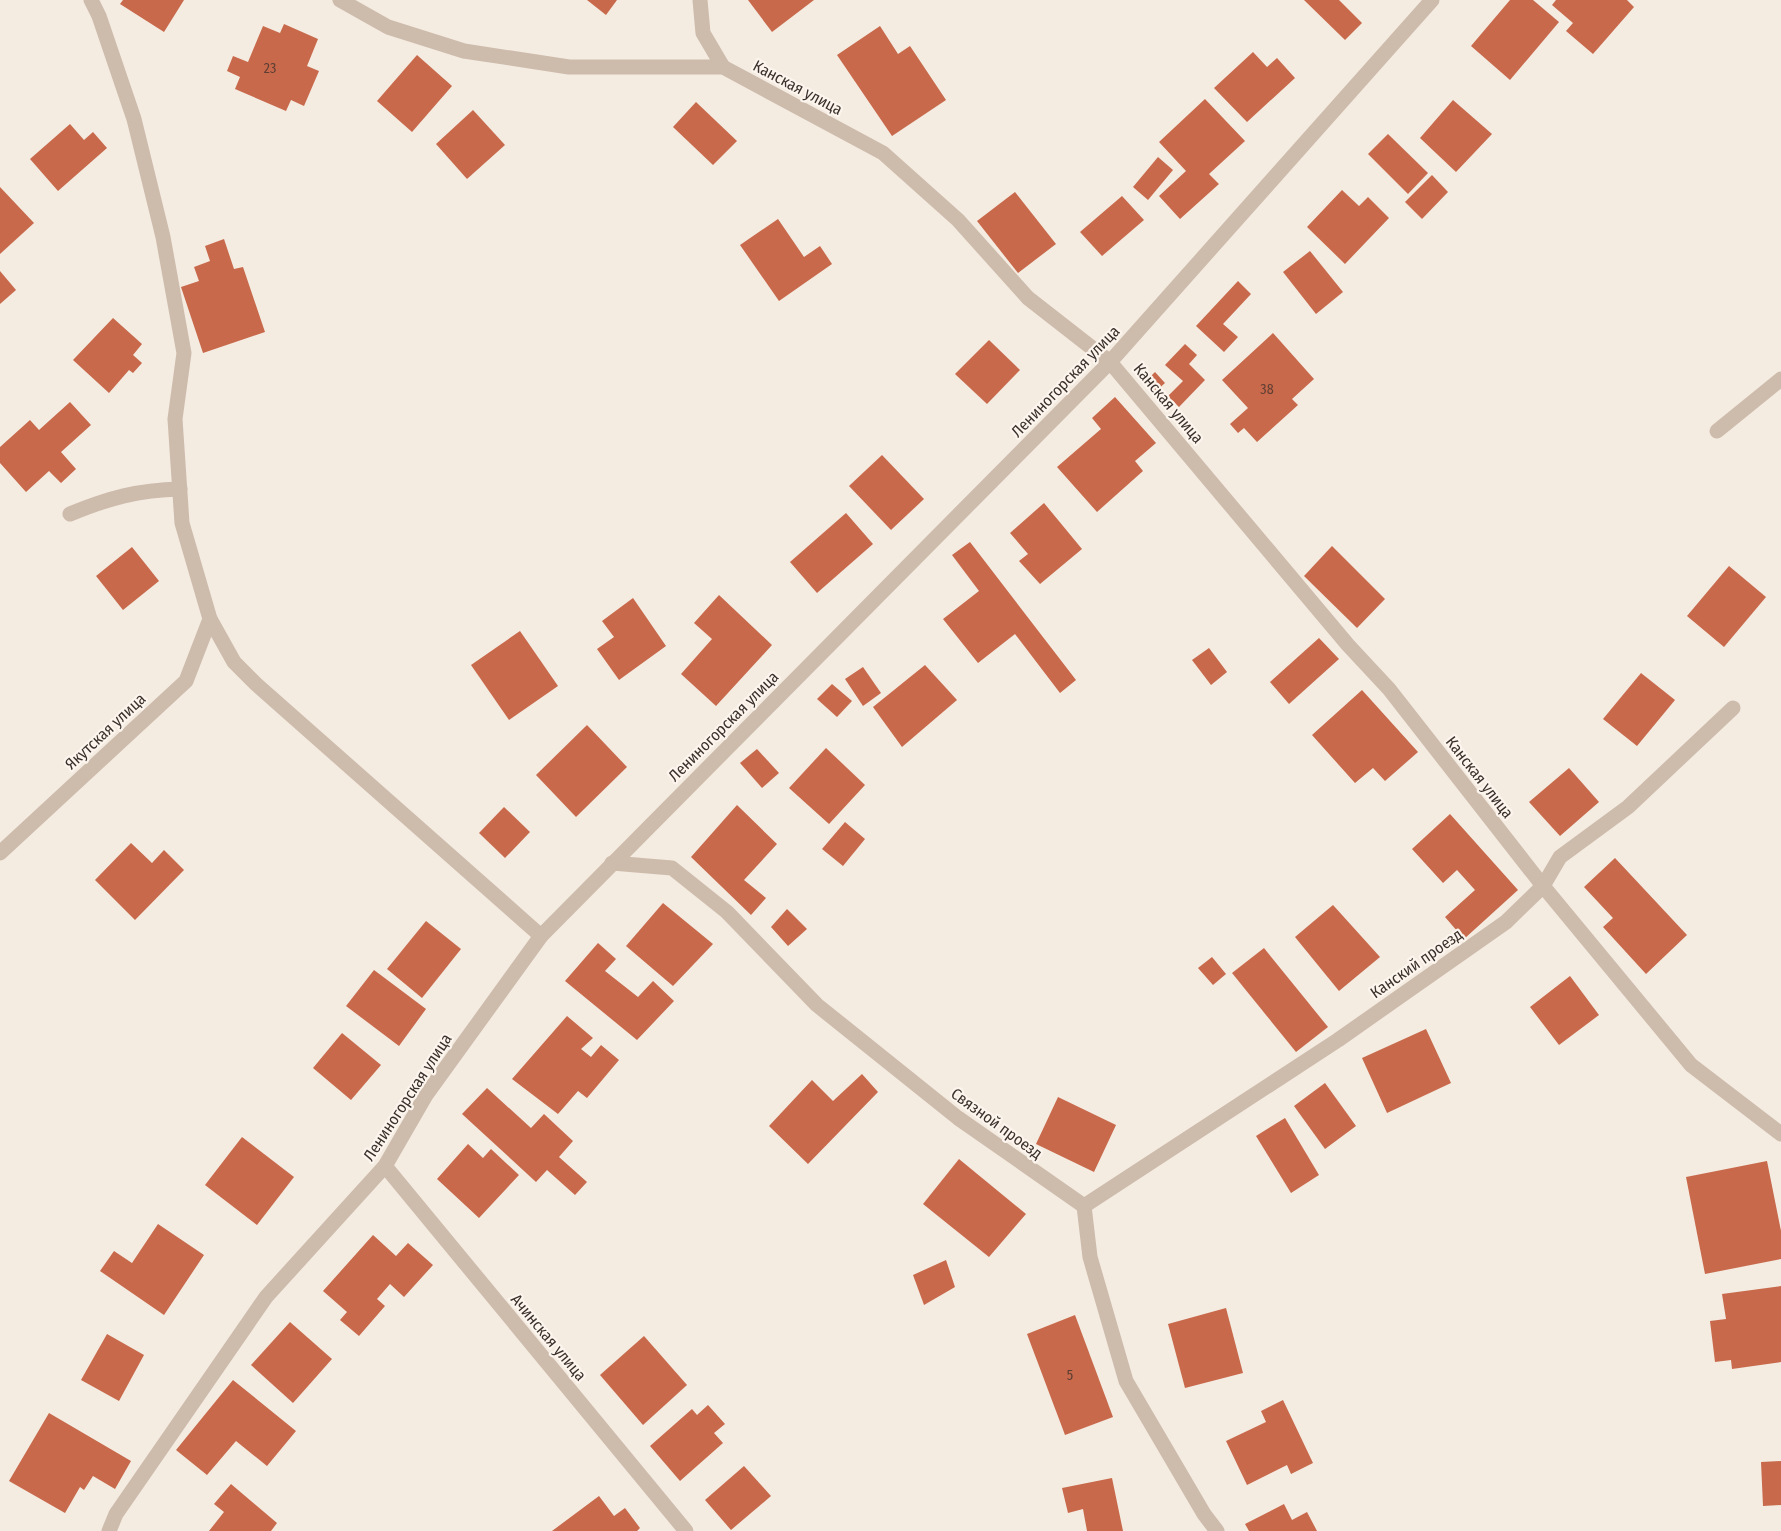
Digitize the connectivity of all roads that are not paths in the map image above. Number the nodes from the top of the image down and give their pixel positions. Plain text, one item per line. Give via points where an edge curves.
1 (91, 0) edge
2 (340, 0) edge
3 (700, 0) edge
4 (1432, 0) edge
5 (723, 67) junction
6 (1110, 362) junction
7 (1781, 379) edge
8 (1718, 431) dead end
9 (180, 489) junction
10 (70, 513) dead end
11 (210, 619) junction
12 (1733, 708) dead end
13 (0, 854) edge
14 (612, 863) junction
15 (1543, 886) junction
16 (541, 936) junction
17 (1781, 1134) edge
18 (385, 1166) junction
19 (1084, 1206) junction
20 (109, 1531) edge
21 (686, 1531) edge
22 (1217, 1531) edge

1 - 9 street via 134,119 164,237 183,353 175,418
2 - 5 street, Канская улица via 388,27 464,51 569,67
3 - 5 street via 703,33
4 - 6 street, Лениногорская улица
5 - 6 street, Канская улица via 883,153 958,220 1028,298
6 - 14 street, Лениногорская улица
6 - 15 street, Канская улица via 1389,690
7 - 8 street
9 - 10 street via 145,490
9 - 11 street via 182,523
11 - 13 street, Якутская улица via 186,681
11 - 16 street via 234,662 256,684
12 - 15 street, Канский проезд via 1628,807 1560,857
14 - 16 street, Лениногорская улица
14 - 19 street, Связной проезд via 672,868 727,912 817,1005 958,1118
15 - 17 street, Канская улица via 1691,1065
15 - 19 street, Канский проезд via 1506,922 1338,1040
16 - 18 street, Лениногорская улица via 426,1095
18 - 20 street, Лениногорская улица via 266,1297 116,1514
18 - 21 street, Ачинская улица
19 - 22 street via 1090,1257 1126,1381

